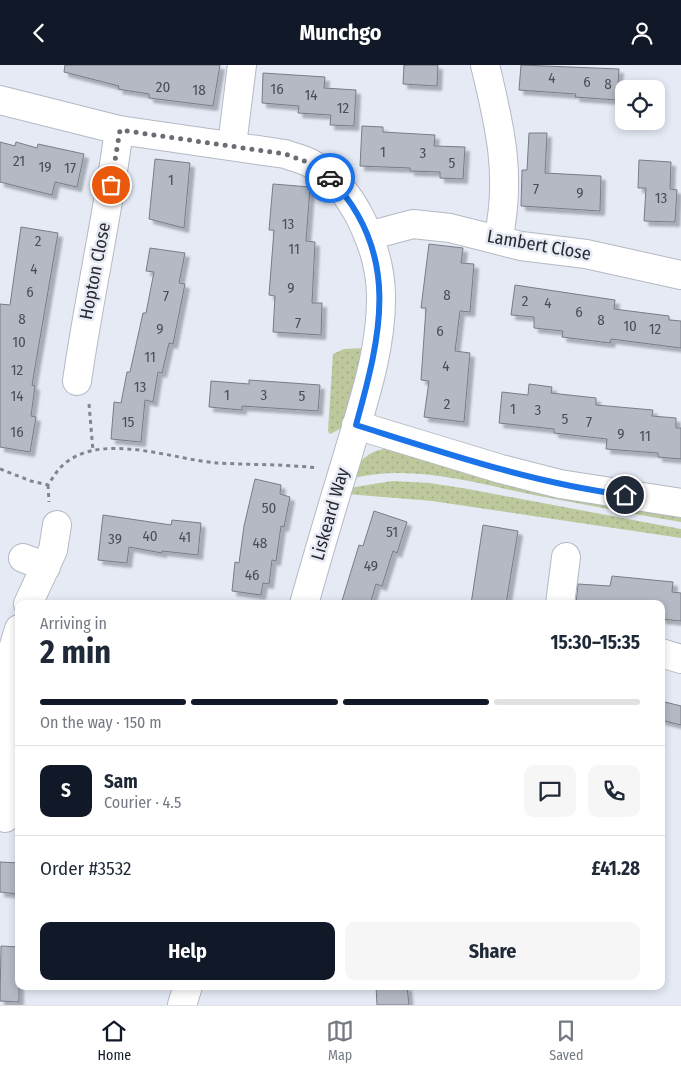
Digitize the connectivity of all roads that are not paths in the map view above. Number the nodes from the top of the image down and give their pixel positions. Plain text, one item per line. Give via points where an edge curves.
1 (242, 65) edge
2 (485, 65) edge
3 (0, 100) edge
4 (120, 130) junction
5 (232, 145) junction
6 (368, 235) junction
7 (498, 239) junction
8 (681, 275) edge
9 (77, 381) road end
10 (356, 425) junction
11 (681, 503) edge
12 (57, 525) dead end
13 (566, 557) dead end
14 (29, 600) edge
15 (305, 600) edge
16 (561, 600) edge
17 (15, 642) edge
18 (665, 654) edge
19 (681, 659) edge
20 (8, 818) edge
21 (187, 990) edge
22 (182, 1005) edge

1 - 5 street
2 - 7 street via 502,134 505,169 505,203
3 - 4 street, Liskeard Way
4 - 5 street, Liskeard Way
4 - 9 street, Hopton Close via 92,278
5 - 6 street, Liskeard Way via 285,154 310,163 343,192 359,213
6 - 7 street, Lambert Close via 413,224
6 - 10 street, Liskeard Way via 381,293 380,317
7 - 8 street, Lambert Close via 520,246 586,254
10 - 11 street via 545,481
10 - 15 street, Liskeard Way
12 - 14 street via 53,550 34,563
13 - 16 street
17 - 20 street via 2,717
18 - 19 street
21 - 22 street

